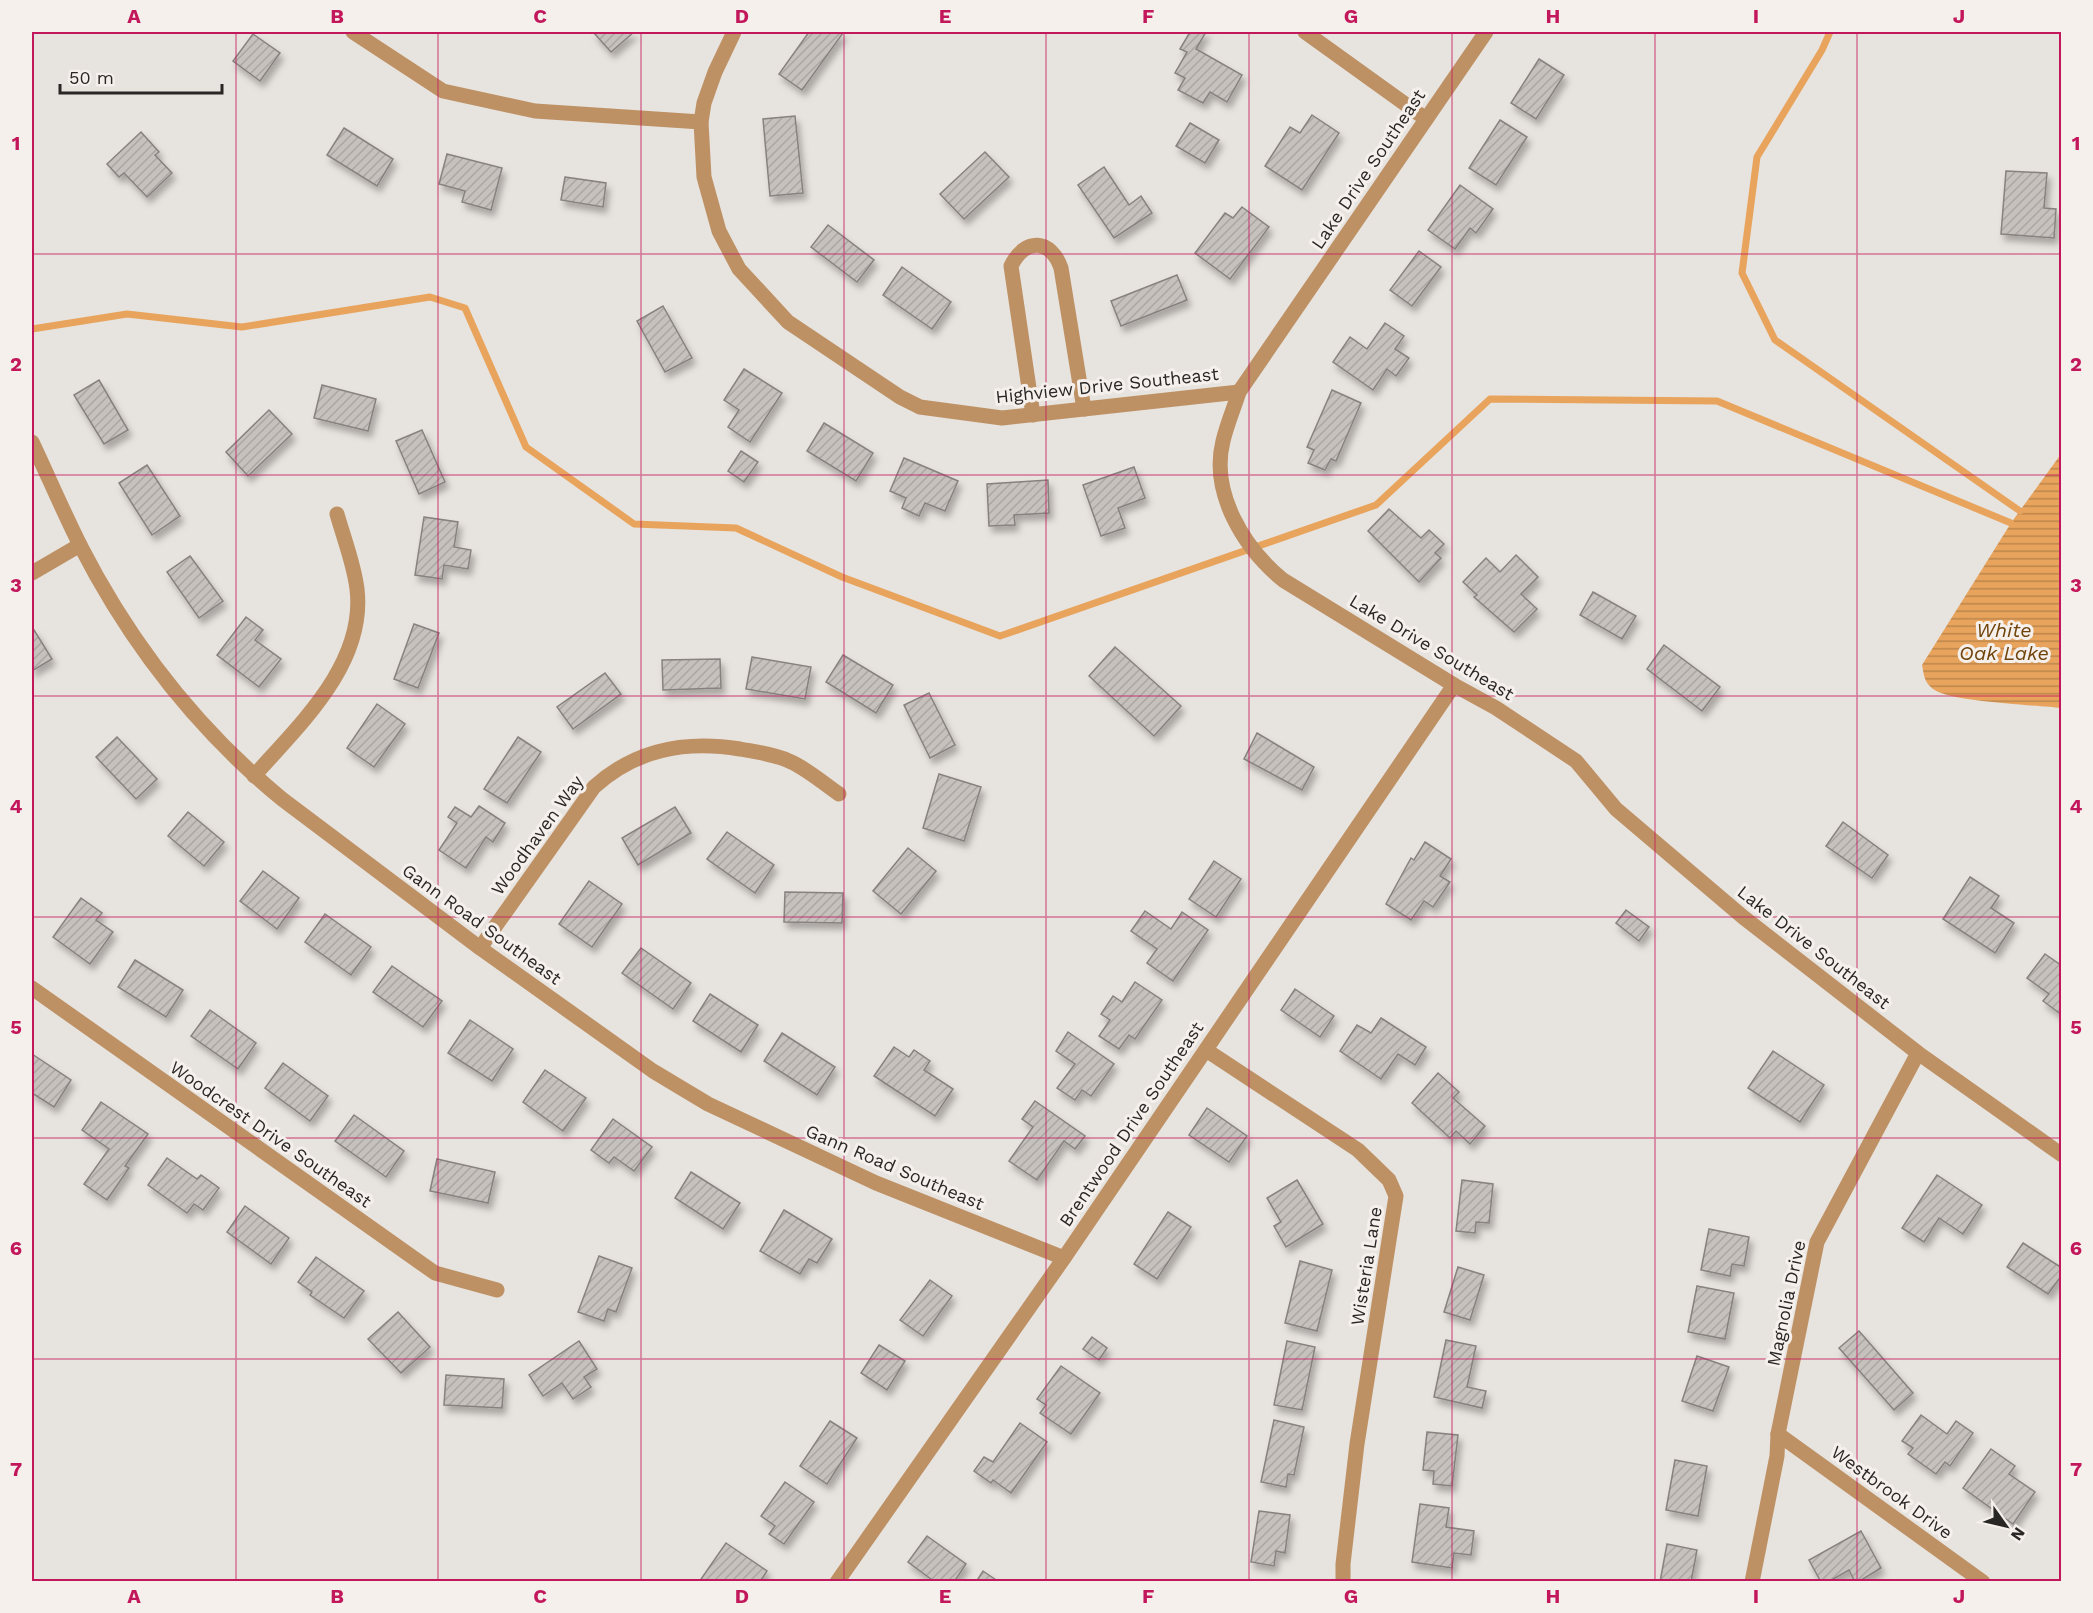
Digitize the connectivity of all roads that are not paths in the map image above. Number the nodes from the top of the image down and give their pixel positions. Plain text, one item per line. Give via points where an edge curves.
1 (353, 32) edge
2 (734, 32) edge
3 (1305, 32) edge
4 (1486, 32) edge
5 (1426, 119) junction
6 (701, 122) junction
7 (1239, 392) junction
8 (1084, 409) junction
9 (1033, 415) junction
10 (32, 442) edge
11 (337, 514) dead end
12 (80, 545) junction
13 (32, 573) edge
14 (1454, 685) junction
15 (254, 776) junction
16 (839, 794) dead end
17 (480, 948) junction
18 (32, 988) edge
19 (1206, 1050) junction
20 (1918, 1053) junction
21 (2061, 1155) edge
22 (1064, 1258) junction
23 (497, 1290) dead end
24 (1778, 1434) junction
25 (837, 1581) edge
26 (1343, 1581) edge
27 (1752, 1581) edge
28 (1983, 1581) edge

1 - 6 street via 443,91 535,111
2 - 6 street, Highview Drive Southeast via 715,72
3 - 5 street
4 - 5 street, Lake Drive Southeast
5 - 7 street, Lake Drive Southeast
6 - 9 street, Highview Drive Southeast via 704,177 719,231 739,269 788,322 920,407 1002,418
7 - 8 street, Highview Drive Southeast
7 - 14 street, Lake Drive Southeast via 1222,442 1221,465 1224,489 1241,533 1253,550 1283,580
8 - 9 street, Highview Drive Southeast
8 - 9 street via 1061,268 1056,254 1045,247 1030,245 1017,253 1011,266
10 - 12 street, Gann Road Southeast
11 - 15 street via 357,589 350,648 320,697
12 - 13 street
12 - 15 street, Gann Road Southeast via 119,613 173,691
14 - 19 street, Brentwood Drive Southeast
14 - 20 street, Lake Drive Southeast via 1576,761 1616,809 1743,918
15 - 17 street, Gann Road Southeast
16 - 17 street, Woodhaven Way via 790,761 761,753 701,744 678,746 632,760 594,787
17 - 22 street, Gann Road Southeast via 653,1071 708,1104 865,1178
18 - 23 street, Woodcrest Drive Southeast via 435,1273
19 - 22 street, Brentwood Drive Southeast
19 - 26 street, Wisteria Lane via 1358,1150 1389,1180 1396,1196 1357,1444
20 - 21 street, Lake Drive Southeast
20 - 24 street, Magnolia Drive via 1817,1242
22 - 25 street, Brentwood Drive Southeast
24 - 27 street, Magnolia Drive
24 - 28 street, Westbrook Drive

